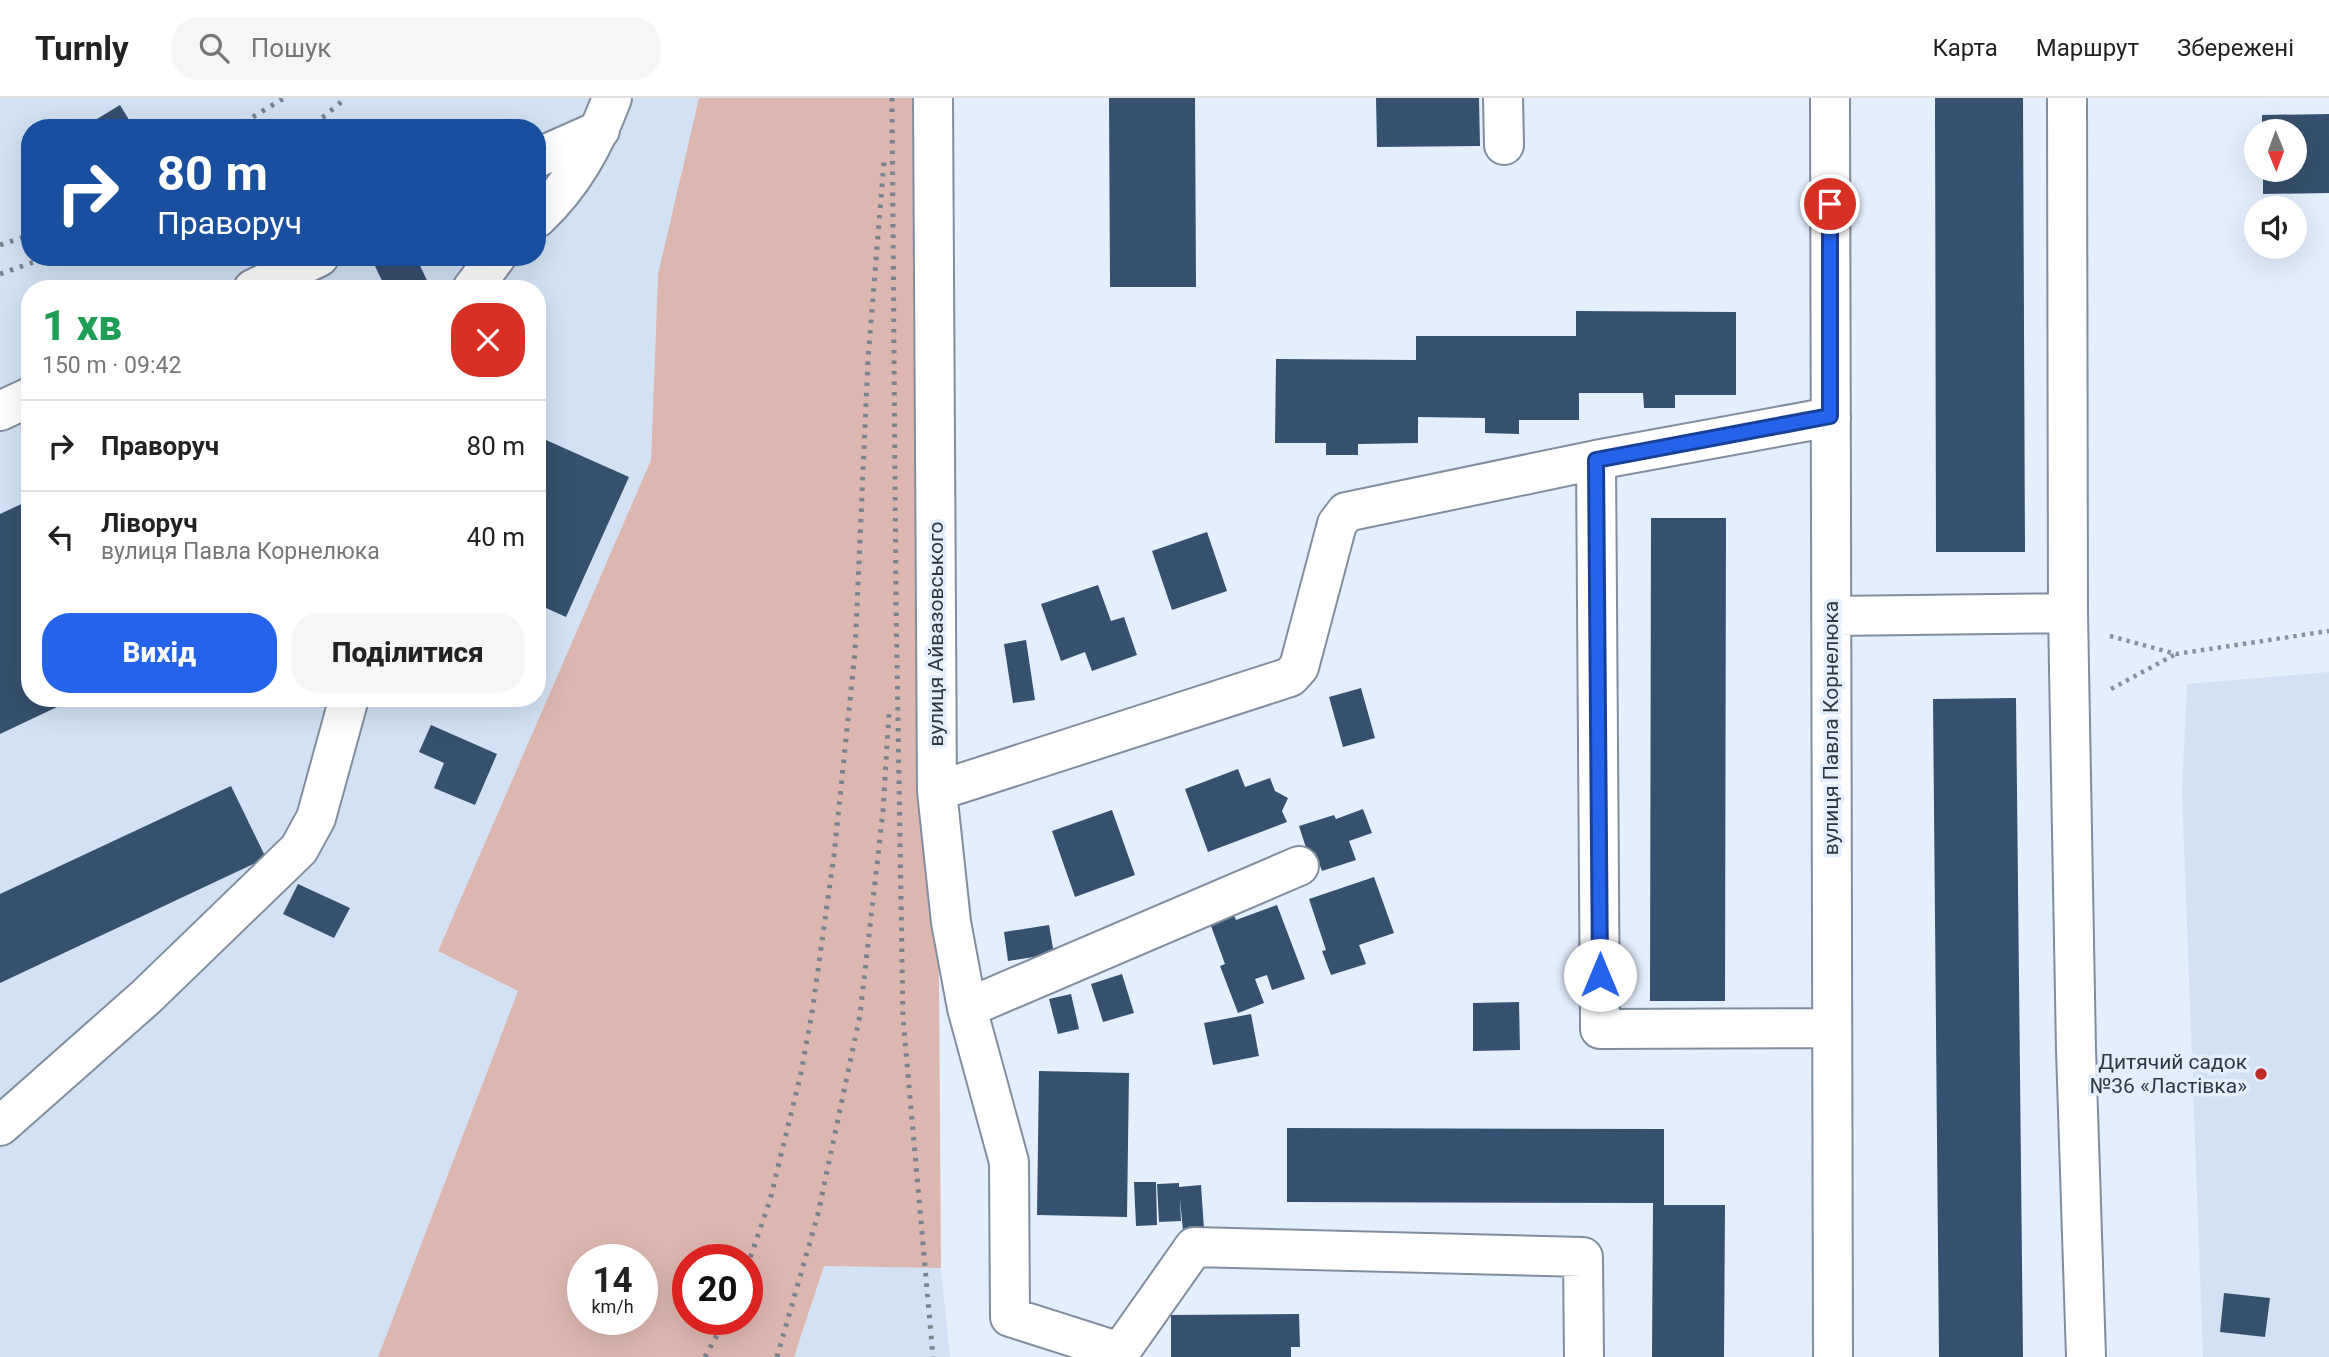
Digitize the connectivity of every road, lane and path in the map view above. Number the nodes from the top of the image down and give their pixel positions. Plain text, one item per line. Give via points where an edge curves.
1 (933, 98) edge
2 (1503, 98) edge
3 (1830, 98) edge
4 (2067, 98) edge
5 (606, 114) edge
6 (1504, 145) dead end
7 (546, 152) edge
8 (546, 210) edge
9 (300, 266) edge
10 (271, 280) edge
11 (21, 401) edge
12 (0, 411) edge
13 (1830, 416) junction
14 (1596, 460) junction
15 (1831, 616) junction
16 (2068, 619) junction
17 (2329, 631) edge
18 (2176, 654) junction
19 (347, 707) edge
20 (2070, 711) junction
21 (937, 791) junction
22 (1299, 866) dead end
23 (967, 1008) junction
24 (1832, 1028) junction
25 (0, 1126) edge
26 (1120, 1354) edge
27 (1584, 1357) edge
28 (1833, 1357) edge
29 (2086, 1357) edge

1 - 21 street, вулиця Айвазовського
2 - 6 street
3 - 13 street, вулиця Павла Корнелюка
4 - 16 street
5 - 7 street
5 - 8 street via 580,169
9 - 10 street
11 - 12 street
13 - 14 street
13 - 15 street, вулиця Павла Корнелюка
14 - 21 street via 1346,512 1336,524 1299,667 1290,677
14 - 24 street via 1600,1029
15 - 16 street
15 - 24 street, вулиця Павла Корнелюка
16 - 18 path
16 - 20 street
17 - 18 path
18 - 20 path
19 - 25 street via 316,818 299,849 146,997
20 - 29 street
21 - 23 street, вулиця Айвазовського via 951,922
22 - 23 street
23 - 26 street, вулиця Айвазовського via 1009,1162 1010,1317
24 - 28 street, вулиця Павла Корнелюка
26 - 27 street via 1195,1247 1583,1257

